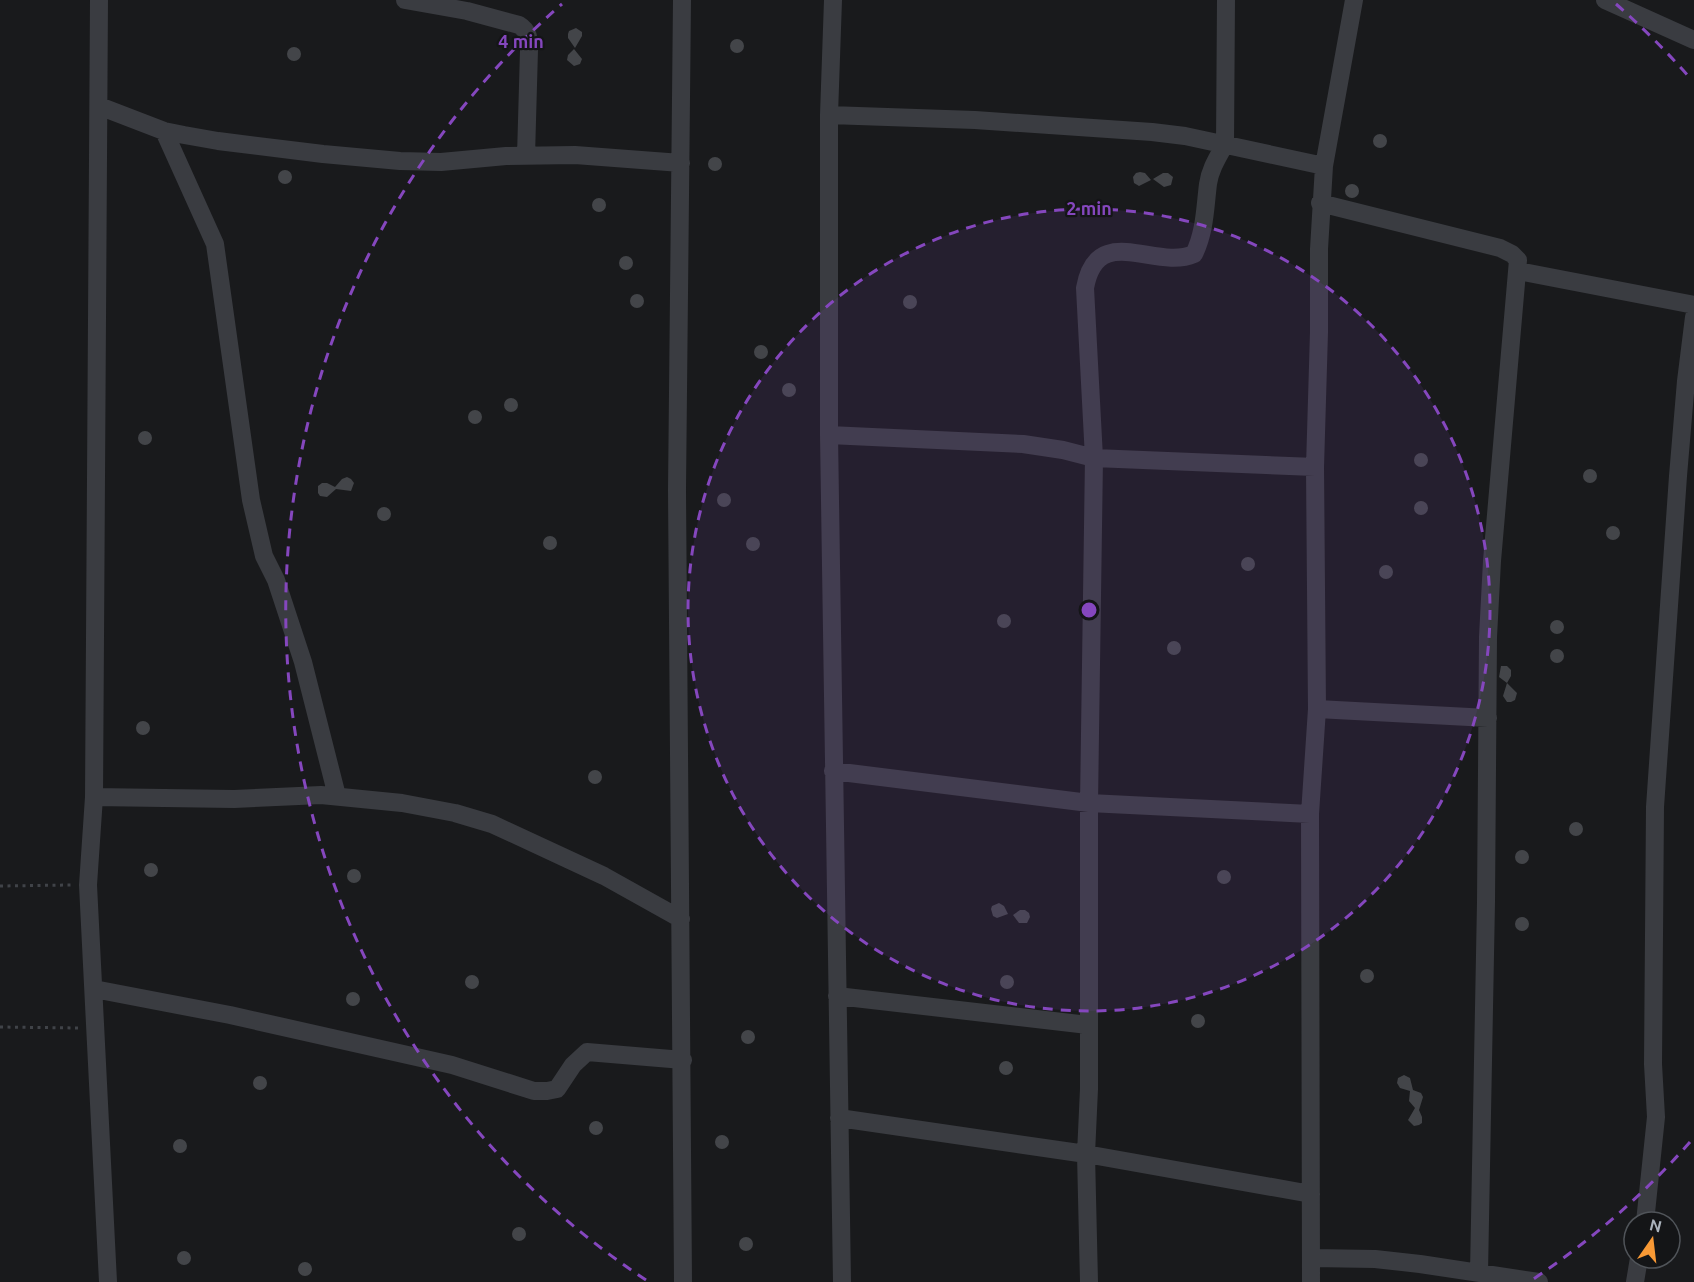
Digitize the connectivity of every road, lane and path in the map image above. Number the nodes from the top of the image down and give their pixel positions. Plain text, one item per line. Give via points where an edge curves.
1 (99, 0) edge
2 (405, 0) edge
3 (682, 0) edge
4 (833, 0) edge
5 (1226, 0) edge
6 (1354, 0) edge
7 (1605, 0) edge
8 (1694, 40) edge
9 (99, 106) junction
10 (829, 116) junction
11 (164, 130) junction
12 (1226, 144) junction
13 (526, 156) junction
14 (681, 163) junction
15 (1324, 166) junction
16 (1320, 203) junction
17 (1518, 271) junction
18 (1694, 304) edge
19 (1694, 317) edge
20 (829, 435) junction
21 (1094, 458) junction
22 (1315, 467) junction
23 (1317, 709) junction
24 (1488, 718) junction
25 (833, 771) junction
26 (337, 796) junction
27 (94, 797) junction
28 (1089, 802) junction
29 (1310, 814) junction
30 (88, 885) junction
31 (0, 886) edge
32 (681, 919) junction
33 (94, 989) junction
34 (837, 996) junction
35 (1088, 1025) junction
36 (0, 1027) edge
37 (96, 1028) junction
38 (682, 1060) junction
39 (839, 1118) junction
40 (1086, 1154) junction
41 (1311, 1194) junction
42 (1647, 1210) edge
43 (1312, 1258) junction
44 (1479, 1273) junction
45 (108, 1282) edge
46 (683, 1282) edge
47 (842, 1282) edge
48 (1089, 1282) edge
49 (1311, 1282) edge
50 (1539, 1282) edge

1 - 9 street
2 - 13 street via 477,14 526,30 530,50
3 - 14 street
4 - 10 street
5 - 12 street
6 - 15 street
7 - 8 street
9 - 11 street
9 - 27 street
10 - 12 street via 975,120 1152,132
10 - 20 street
11 - 13 street via 218,141 400,160 441,162
11 - 26 street via 216,244 251,500 264,556 303,662
12 - 15 street
12 - 21 street via 1208,183 1206,213 1194,254 1179,258 1108,253 1098,258 1088,274 1085,288
13 - 14 street via 575,155
14 - 32 street via 677,490
15 - 16 street
16 - 17 street via 1500,248 1518,260
16 - 22 street
17 - 18 street
17 - 24 street via 1492,561
19 - 42 street via 1677,488 1655,807 1656,1117
20 - 21 street via 1023,444
20 - 25 street
21 - 22 street
21 - 28 street
22 - 23 street
23 - 24 street
23 - 29 street
24 - 44 street
25 - 28 street
25 - 34 street
26 - 27 street
26 - 32 street via 402,803 492,825 604,876
27 - 30 street
28 - 29 street
28 - 35 street
29 - 41 street
30 - 31 path
30 - 33 street
32 - 38 street
33 - 37 street
33 - 38 street via 452,1065 534,1091 557,1089 587,1052
34 - 35 street
34 - 39 street
35 - 40 street
36 - 37 path
37 - 45 street
38 - 46 street
39 - 40 street
39 - 47 street
40 - 41 street
40 - 48 street
41 - 43 street
43 - 44 street via 1376,1259
43 - 49 street
44 - 50 street

